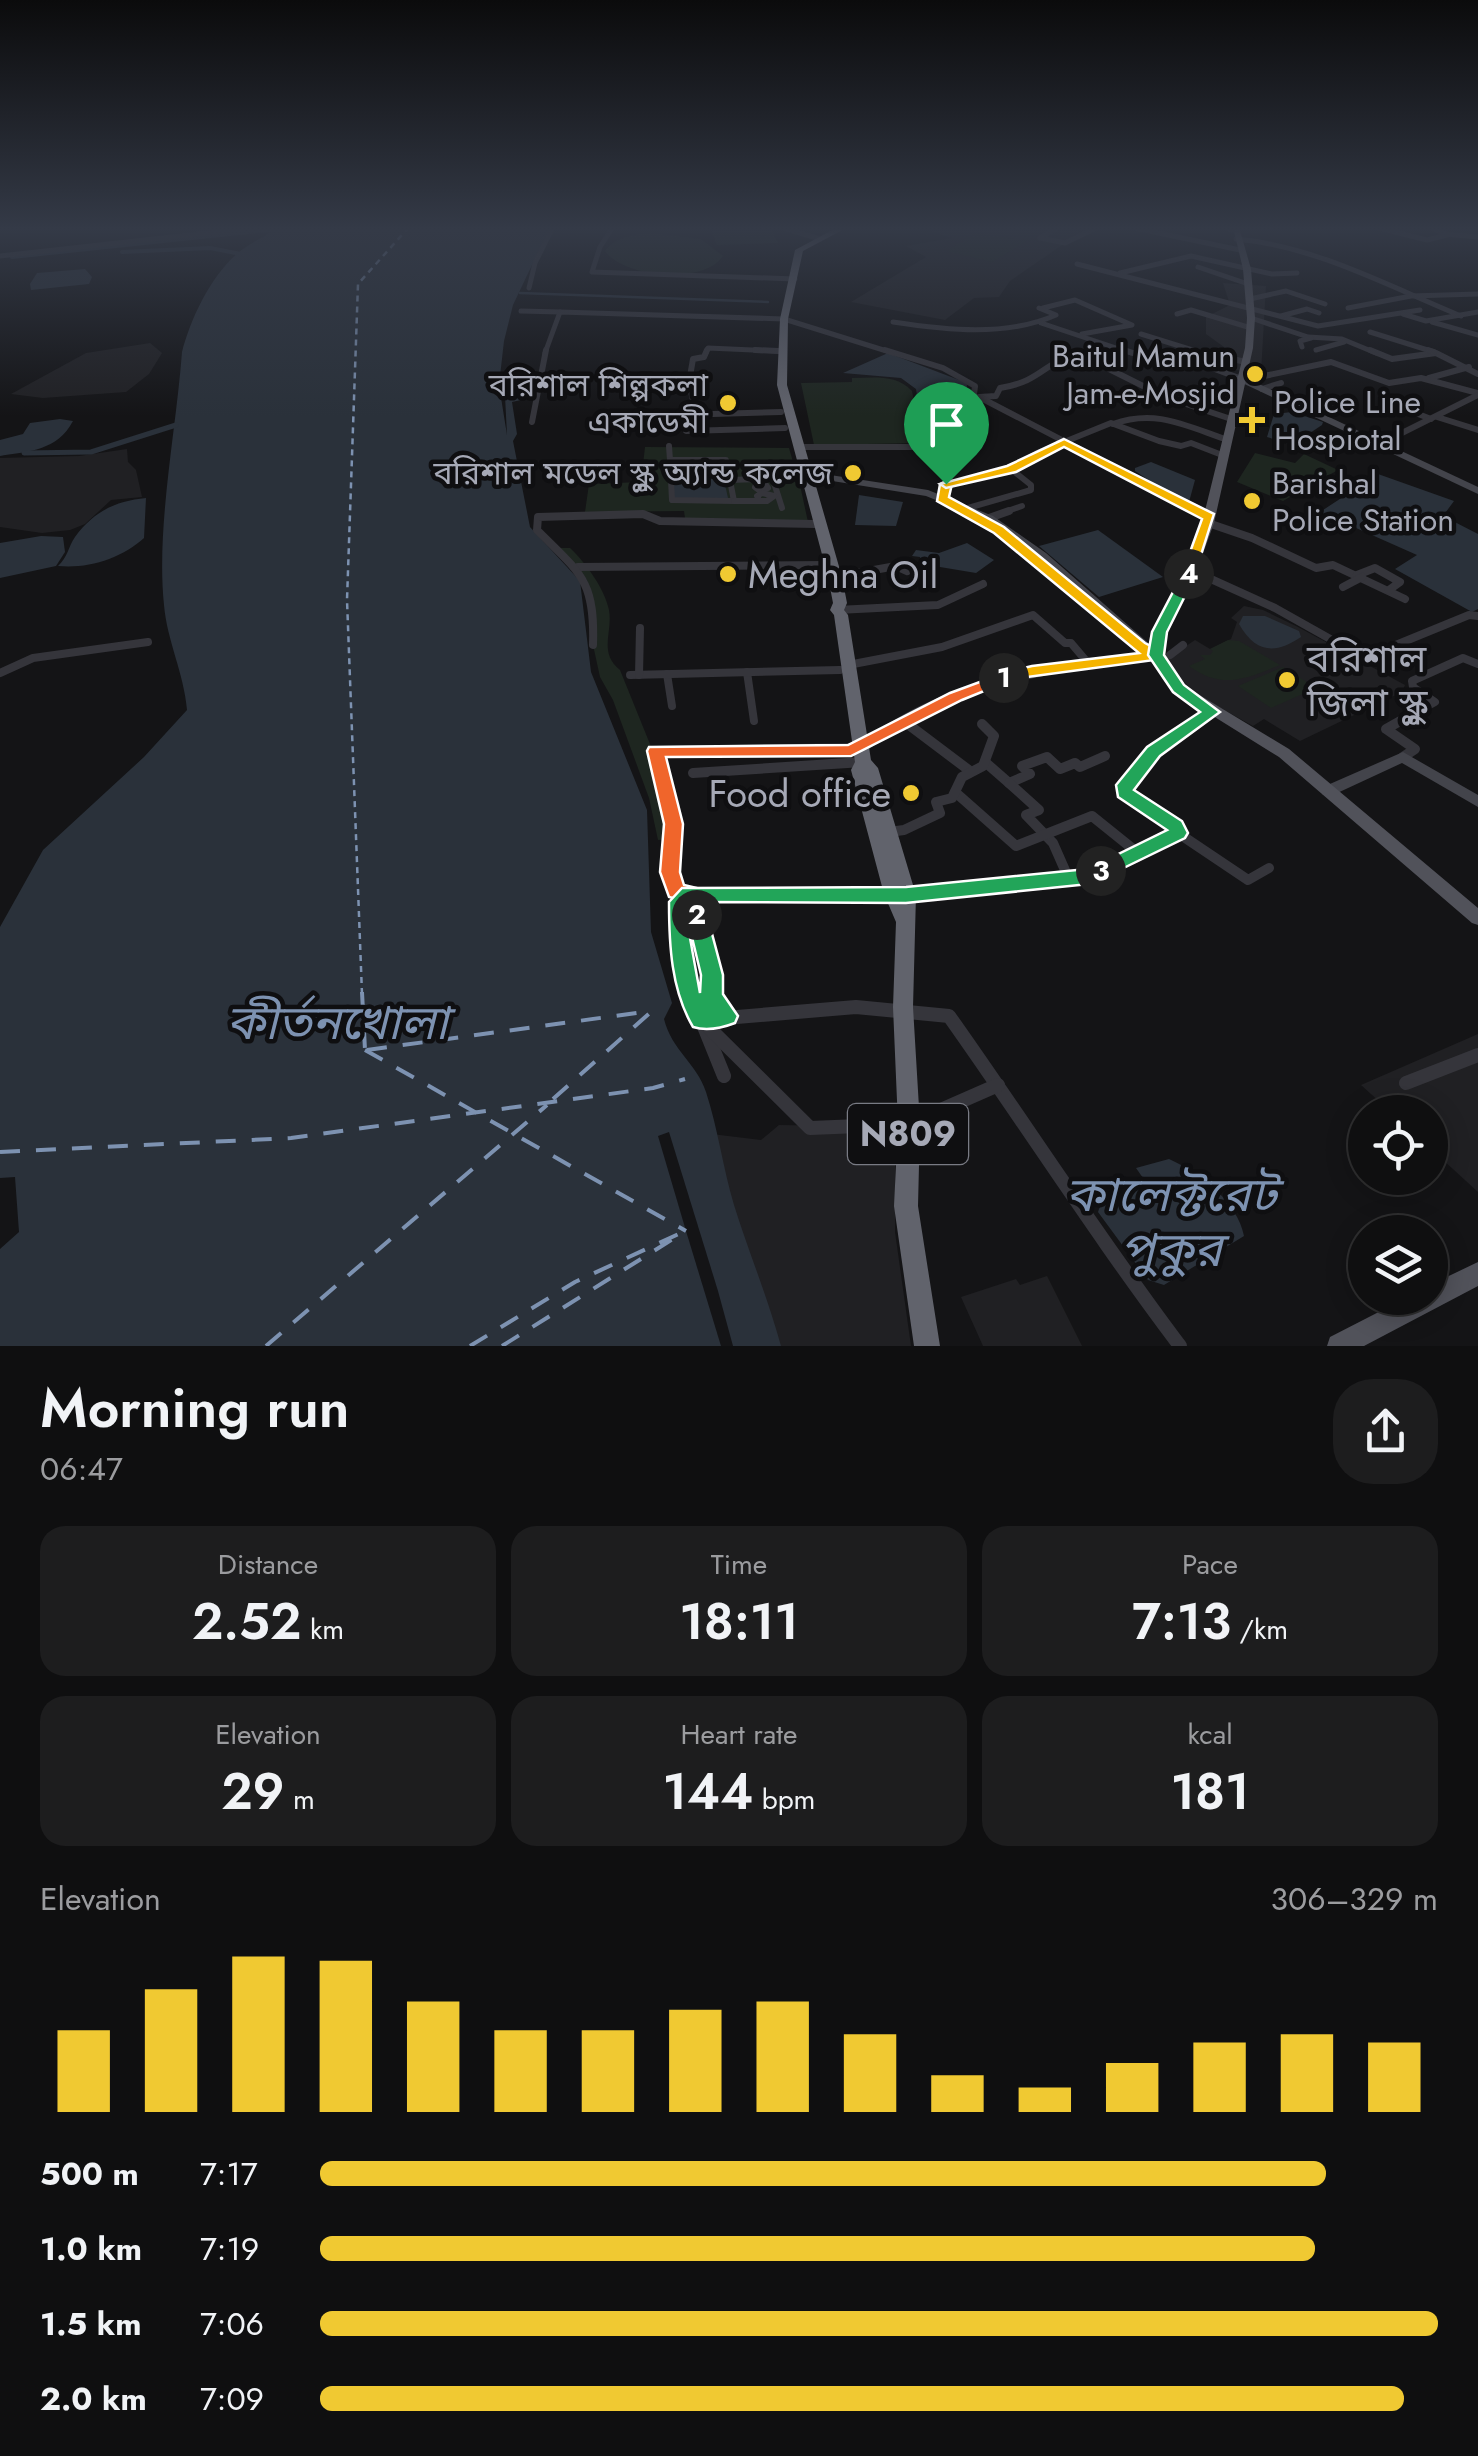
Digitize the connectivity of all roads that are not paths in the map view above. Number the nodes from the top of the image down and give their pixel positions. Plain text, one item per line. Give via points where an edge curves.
1 (791, 290) edge
2 (1165, 290) edge
3 (1249, 290) edge
4 (1397, 290) edge
5 (1478, 294) edge
6 (1460, 295) junction
7 (1412, 296) junction
8 (1250, 299) junction
9 (1400, 303) dead end
10 (1478, 303) edge
11 (1308, 309) junction
12 (1419, 311) joint
13 (521, 312) dead end
14 (560, 312) junction
15 (1478, 312) edge
16 (1319, 313) dead end
17 (1177, 314) dead end
18 (1403, 314) junction
19 (1461, 316) junction
20 (1278, 317) junction
21 (784, 319) junction
22 (1251, 319) junction
23 (1373, 319) junction
24 (1429, 321) junction
25 (893, 322) dead end
26 (1041, 323) junction
27 (1079, 334) junction
28 (1142, 334) dead end
29 (1478, 335) edge
30 (1370, 336) dead end
31 (1314, 338) junction
32 (1346, 341) junction
33 (1302, 347) dead end
34 (1316, 350) dead end
35 (778, 351) junction
36 (1436, 353) junction
37 (1246, 362) junction
38 (1468, 367) junction
39 (1478, 374) edge
40 (1242, 379) junction
41 (1424, 379) junction
42 (1281, 383) dead end
43 (1262, 390) junction
44 (1478, 395) edge
45 (979, 397) junction
46 (1385, 401) dead end
47 (1466, 402) junction
48 (1478, 406) edge
49 (782, 412) junction
50 (713, 414) dead end
51 (1432, 419) junction
52 (1231, 420) junction
53 (532, 422) dead end
54 (1113, 424) junction
55 (785, 428) junction
56 (1450, 428) dead end
57 (920, 430) dead end
58 (1478, 430) edge
59 (966, 433) junction
60 (1224, 439) junction
61 (1064, 443) junction
62 (1380, 444) junction
63 (668, 446) dead end
64 (726, 447) dead end
65 (799, 448) junction
66 (1222, 455) junction
67 (667, 460) junction
68 (726, 460) junction
69 (768, 464) dead end
70 (951, 465) junction
71 (1012, 469) junction
72 (784, 479) dead end
73 (730, 480) junction
74 (806, 480) junction
75 (769, 481) junction
76 (946, 484) junction
77 (1478, 491) edge
78 (942, 499) junction
79 (734, 500) junction
80 (1022, 506) dead end
81 (782, 508) dead end
82 (968, 508) junction
83 (990, 518) junction
84 (1208, 520) junction
85 (815, 524) junction
86 (578, 568) junction
87 (1191, 570) junction
88 (830, 571) junction
89 (907, 571) dead end
90 (1359, 576) junction
91 (983, 584) dead end
92 (1343, 587) dead end
93 (1388, 590) junction
94 (1404, 599) dead end
95 (837, 610) junction
96 (1478, 616) edge
97 (640, 628) dead end
98 (148, 642) dead end
99 (593, 645) dead end
100 (1182, 645) dead end
101 (1166, 655) junction
102 (1088, 662) junction
103 (1478, 664) edge
104 (844, 668) junction
105 (747, 672) junction
106 (0, 673) edge
107 (666, 674) junction
108 (672, 706) dead end
109 (1212, 712) junction
110 (754, 722) dead end
111 (905, 722) junction
112 (856, 724) junction
113 (982, 724) dead end
114 (884, 732) junction
115 (862, 755) junction
116 (1105, 756) dead end
117 (1403, 758) junction
118 (985, 762) junction
119 (970, 771) junction
120 (693, 773) dead end
121 (1009, 783) junction
122 (1328, 791) junction
123 (955, 792) junction
124 (1478, 802) edge
125 (886, 832) junction
126 (1178, 833) junction
127 (1046, 836) junction
128 (1138, 853) junction
129 (1269, 868) dead end
130 (1068, 878) junction
131 (900, 895) junction
132 (690, 896) junction
133 (1475, 912) edge
134 (903, 1007) junction
135 (727, 1016) junction
136 (701, 1020) junction
137 (1478, 1055) edge
138 (724, 1076) dead end
139 (1406, 1083) dead end
140 (998, 1085) junction
141 (908, 1124) junction
142 (1478, 1274) edge
143 (1448, 1288) edge
144 (1396, 1315) edge
145 (927, 1346) edge
146 (1180, 1346) edge
147 (1338, 1346) edge

1 - 21 highway, N809
2 - 22 street
3 - 8 main road
4 - 7 street
5 - 6 street
6 - 7 street
6 - 10 street
7 - 19 street
7 - 23 street via 1348,308
8 - 11 street via 1286,292 1325,304
8 - 22 main road
9 - 12 street
11 - 16 street
11 - 20 street
12 - 18 street
13 - 14 street
14 - 21 street
14 - 53 street via 542,362
15 - 19 street
17 - 22 street via 1192,310
18 - 23 street
18 - 24 street
19 - 24 street
20 - 22 street
20 - 23 street via 1325,327
21 - 35 highway, N809
21 - 45 street via 943,368 969,379
21 - 65 highway, N809 via 782,385
22 - 31 street
22 - 37 main road
24 - 29 street
25 - 26 street via 962,333
26 - 27 street
26 - 27 street via 1056,315 1040,308 1075,300 1132,325
27 - 40 street via 1139,355 1177,355
28 - 37 street
30 - 36 street
31 - 32 street
31 - 33 street via 1300,341
32 - 34 street
32 - 36 street via 1393,359
35 - 49 highway, N809
35 - 55 street via 708,348 693,359 688,382 694,405 686,431
36 - 38 street
37 - 40 main road
38 - 39 street
38 - 41 street
40 - 41 street via 1330,362 1389,383
40 - 43 main road
40 - 52 main road
41 - 44 street
42 - 43 street
43 - 62 main road
44 - 47 street
45 - 52 street via 1026,384 1046,365 1076,352 1164,397
45 - 59 street
45 - 61 street
46 - 51 street
47 - 48 street
47 - 51 street
49 - 50 street
49 - 55 highway, N809
51 - 56 street
51 - 58 street
51 - 62 street
52 - 60 main road
54 - 60 street via 1138,415
54 - 61 street
54 - 66 street
55 - 74 highway, N809
57 - 59 street
59 - 70 street
60 - 66 main road
61 - 71 street
61 - 84 street
62 - 77 main road
63 - 67 street
64 - 68 street
65 - 70 street via 925,448
65 - 74 highway, N809
66 - 84 main road
67 - 68 street
67 - 79 street via 672,500
68 - 73 street
69 - 75 street
70 - 76 street
71 - 76 street
71 - 82 street via 1031,490
72 - 75 street
73 - 75 street
73 - 79 street
74 - 78 main road
74 - 85 highway, N809
74 - 88 highway, N809
75 - 79 street via 757,485 759,495
75 - 81 street
76 - 78 street
78 - 82 main road
78 - 101 main road via 1014,541 1139,646
80 - 83 street
82 - 83 main road
83 - 101 main road
84 - 87 main road
84 - 90 street via 1316,568 1331,564
85 - 86 street via 660,521 643,514 536,518 539,532
85 - 88 highway, N809
86 - 88 street
86 - 99 street via 594,610
87 - 96 street via 1364,658
87 - 101 main road via 1159,632
88 - 89 street
88 - 95 highway, N809
90 - 92 street
90 - 93 street
90 - 93 street via 1375,568 1400,582
91 - 95 street via 938,605
93 - 94 street
95 - 104 highway, N809
97 - 107 street via 634,675
98 - 106 street via 33,658
100 - 101 street
101 - 102 main road
101 - 109 main road via 1178,688
102 - 104 street via 1033,616 961,644
102 - 111 main road via 982,684
103 - 117 street via 1463,658 1412,681 1434,702 1386,728 1415,749
104 - 105 street
104 - 112 highway, N809
105 - 107 street
105 - 110 street
107 - 108 street
109 - 122 main road via 1284,753
109 - 126 street via 1153,752 1125,785 1131,800
111 - 114 main road
111 - 119 street
112 - 114 main road
112 - 115 highway, N809
113 - 118 street via 994,736
114 - 115 main road
115 - 120 street
115 - 125 highway, N809
115 - 131 highway, N809 via 859,770
115 - 132 street via 656,751 674,824 670,872 676,891
116 - 121 street via 1060,769 1047,757 1022,766 1030,774
117 - 122 main road
117 - 124 main road
118 - 119 street
118 - 121 street
119 - 123 street
121 - 127 street via 1038,810 1026,816
122 - 133 main road
123 - 125 street via 936,802 940,813
123 - 127 street via 1016,846
125 - 131 highway, N809
126 - 128 street
126 - 129 street via 1248,880
127 - 128 street via 1092,816
127 - 130 street
128 - 130 street via 1089,876
130 - 131 street
131 - 132 street
131 - 134 highway, N809
132 - 135 street via 712,997
132 - 136 street via 680,902 679,938
134 - 135 street
134 - 140 street via 949,1016
134 - 141 highway, N809
135 - 136 street
136 - 138 street
136 - 141 street via 810,1128
137 - 139 street
140 - 141 street
140 - 146 street
141 - 145 highway, N809 via 906,1206
142 - 143 main road
144 - 147 main road

